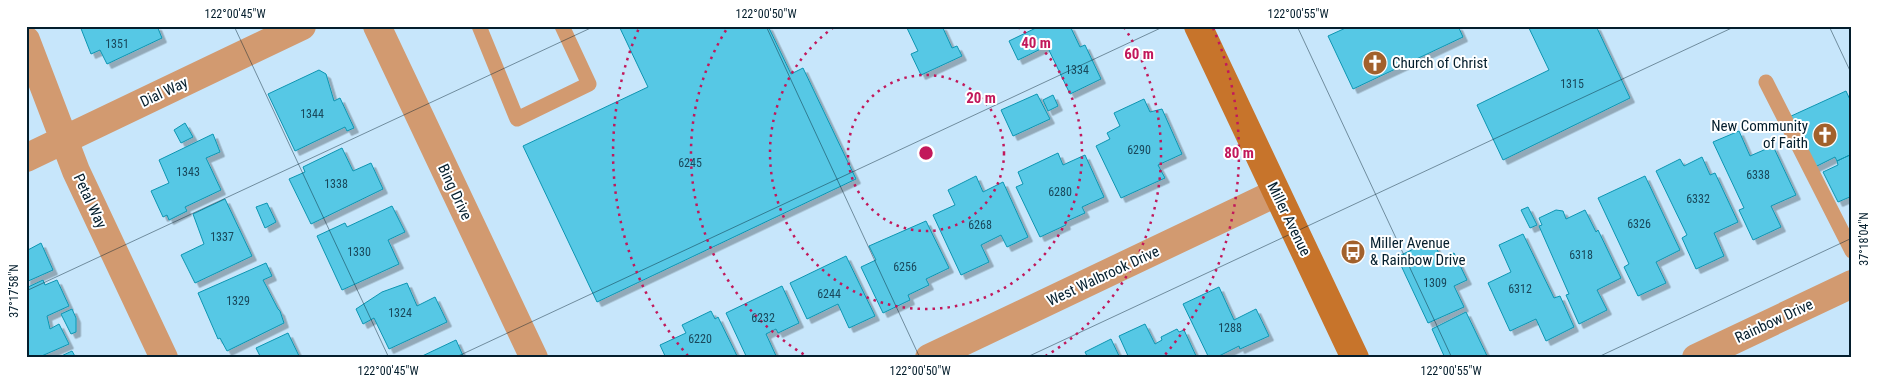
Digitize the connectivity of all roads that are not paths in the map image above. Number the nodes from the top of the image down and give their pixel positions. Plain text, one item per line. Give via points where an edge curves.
1 (302, 26) edge
2 (377, 26) edge
3 (478, 26) edge
4 (562, 26) edge
5 (1198, 26) edge
6 (26, 40) edge
7 (1766, 82) dead end
8 (64, 140) junction
9 (26, 158) edge
10 (1276, 193) junction
11 (1852, 252) edge
12 (1852, 284) edge
13 (164, 358) edge
14 (534, 358) edge
15 (928, 358) edge
16 (1355, 358) edge
17 (1696, 358) edge

1 - 8 street, Dial Way
2 - 14 street, Bing Drive
3 - 4 lane via 517,119 589,84
5 - 10 main road, Miller Avenue
6 - 8 street, Petal Way
7 - 11 lane
8 - 9 street, Dial Way
8 - 13 street, Petal Way
10 - 15 street, West Walbrook Drive
10 - 16 main road, Miller Avenue
12 - 17 street, Rainbow Drive

